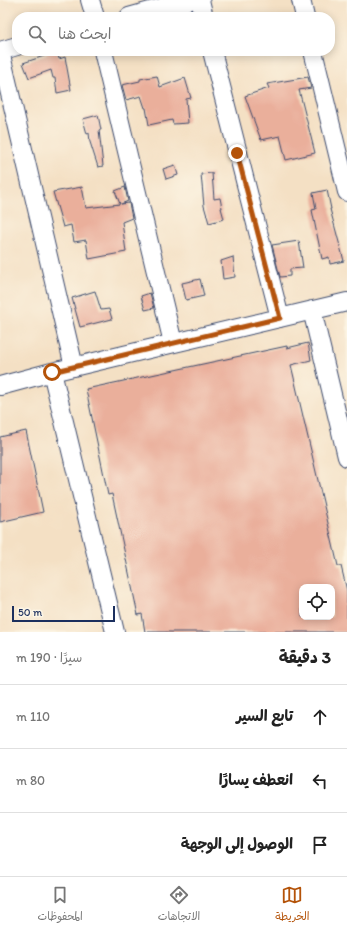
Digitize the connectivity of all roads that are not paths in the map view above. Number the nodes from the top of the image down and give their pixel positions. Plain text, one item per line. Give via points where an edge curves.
1 (90, 0) edge
2 (190, 0) edge
3 (200, 0) edge
4 (301, 0) edge
5 (94, 12) edge
6 (147, 12) edge
7 (203, 12) edge
8 (304, 12) edge
9 (12, 47) edge
10 (0, 51) edge
11 (104, 56) edge
12 (213, 56) edge
13 (314, 56) edge
14 (347, 192) edge
15 (347, 302) edge
16 (312, 310) junction
17 (280, 318) junction
18 (173, 343) junction
19 (74, 367) junction
20 (52, 372) junction
21 (0, 386) edge
22 (347, 457) edge
23 (115, 632) edge

1 - 5 street
2 - 6 street
3 - 7 street
4 - 8 street
9 - 10 street
10 - 19 street
11 - 18 street
12 - 17 street
13 - 14 street
15 - 16 street
16 - 17 street
16 - 22 street
17 - 18 street
18 - 19 street
19 - 20 street
20 - 21 street
20 - 23 street

